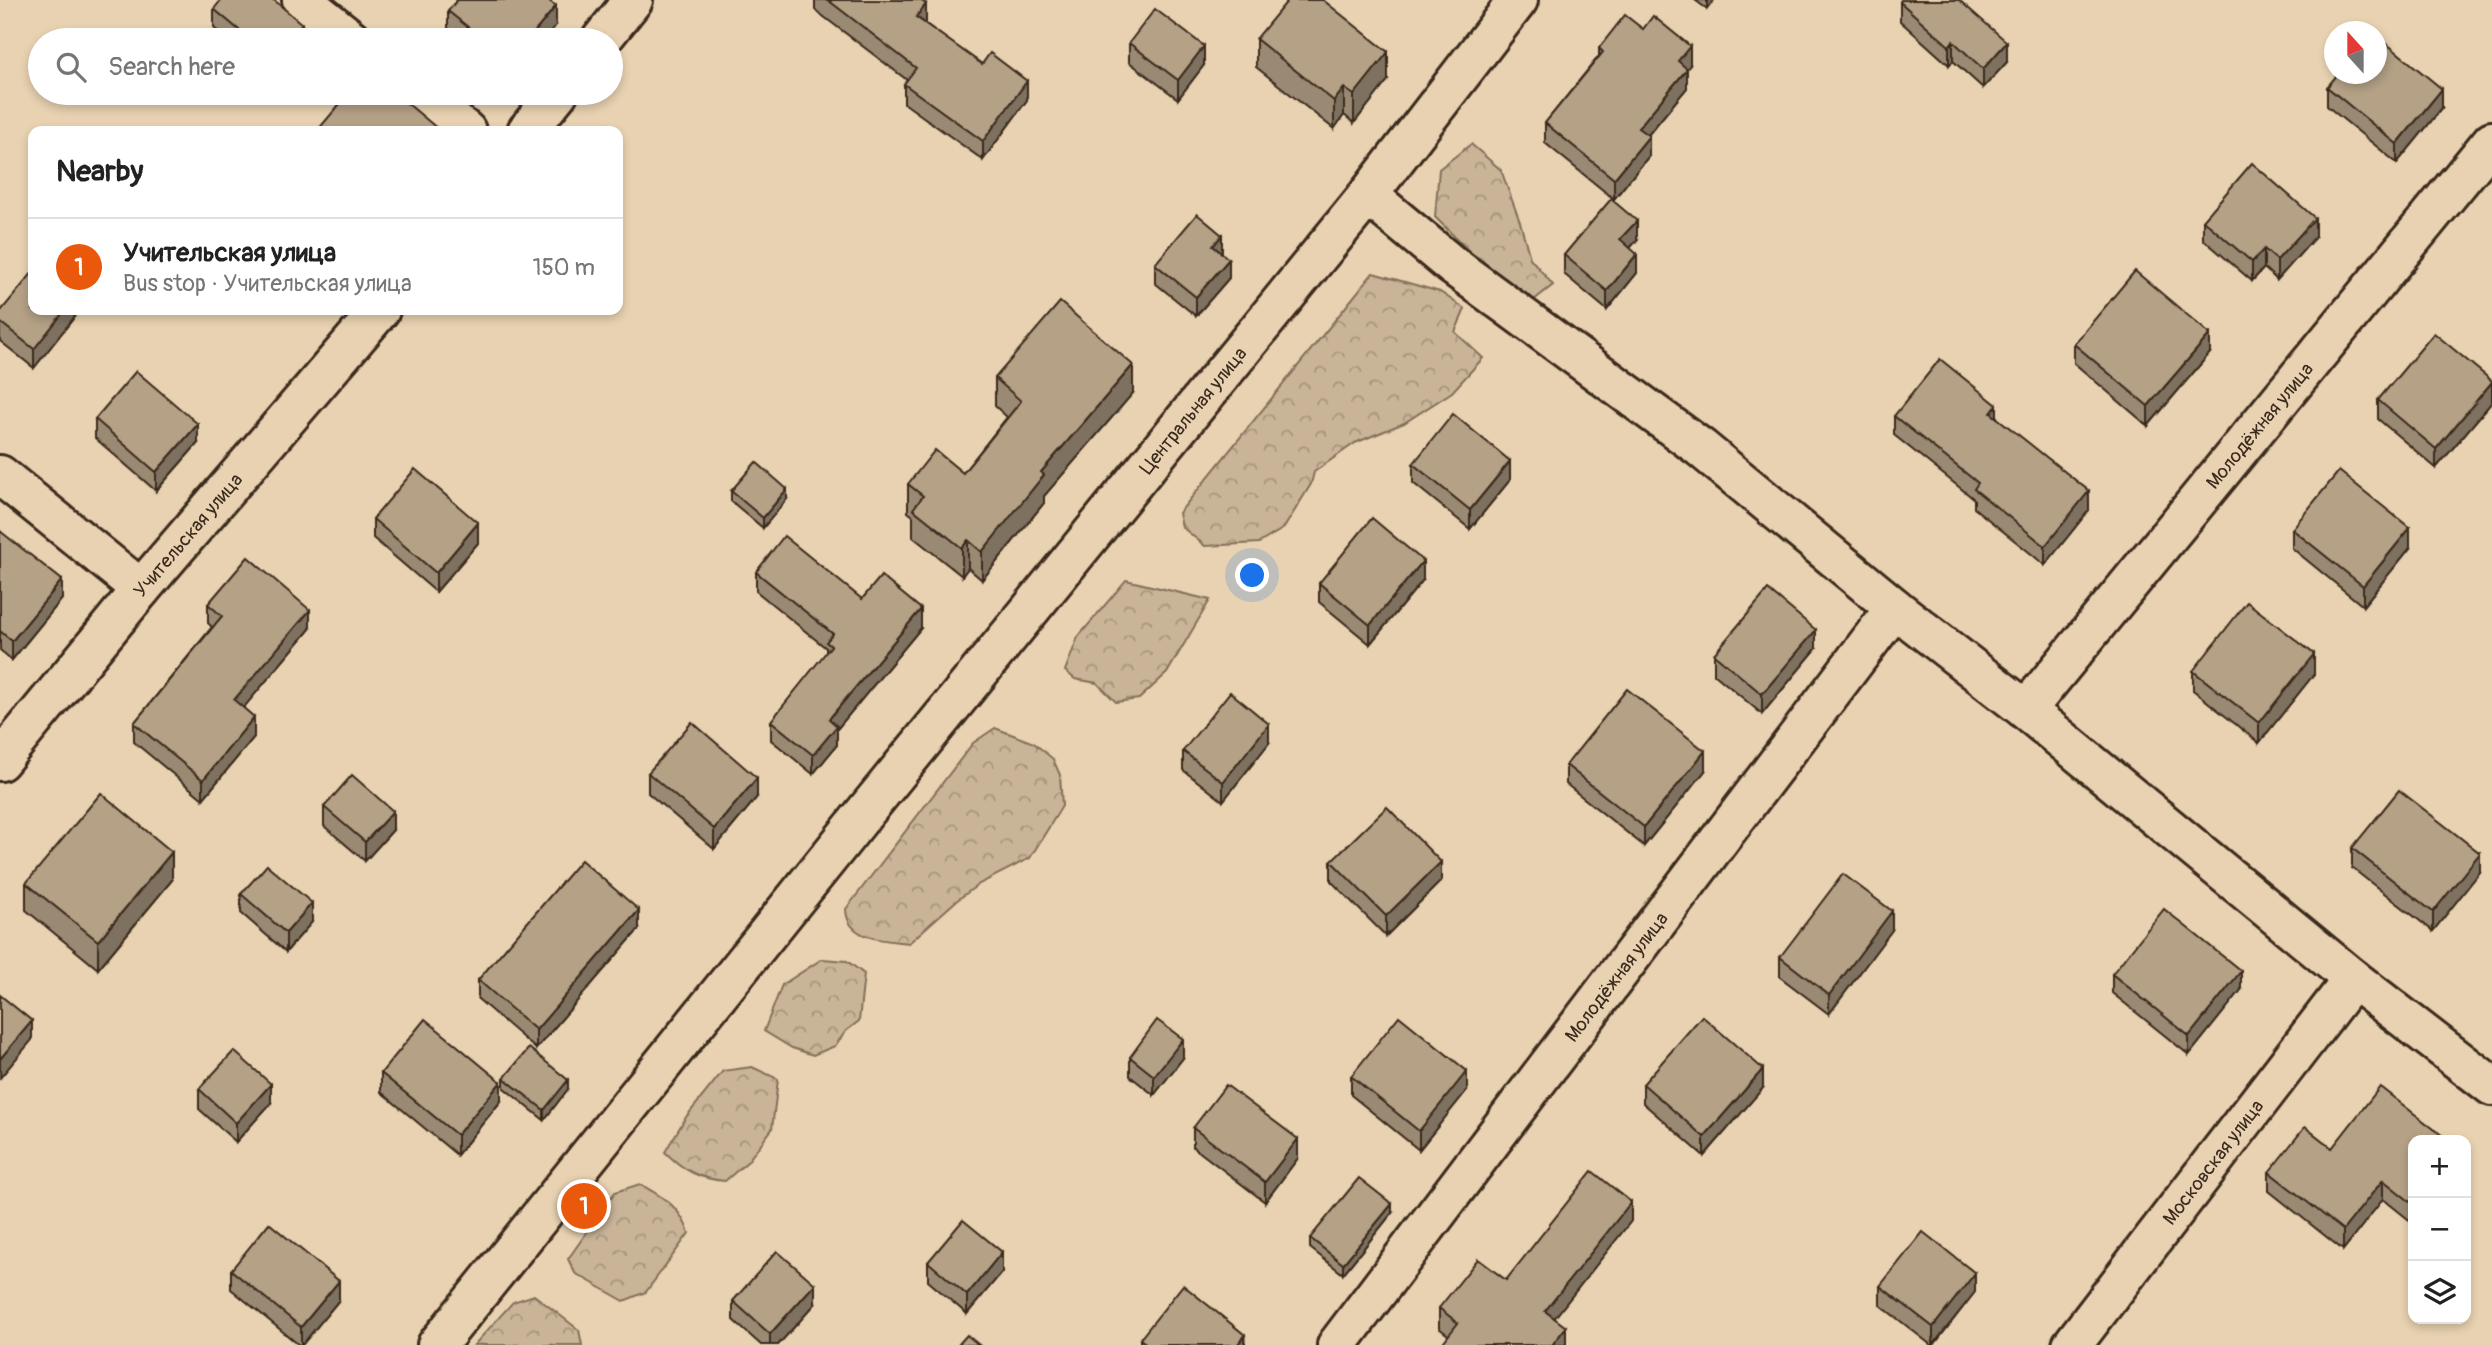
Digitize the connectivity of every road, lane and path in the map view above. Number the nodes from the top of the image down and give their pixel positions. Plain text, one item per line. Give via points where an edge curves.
1 (302, 0) edge
2 (633, 0) edge
3 (1518, 0) edge
4 (337, 28) edge
5 (611, 28) edge
6 (433, 105) edge
7 (548, 105) edge
8 (460, 126) edge
9 (531, 126) edge
10 (2492, 141) edge
11 (1368, 195) junction
12 (376, 315) edge
13 (0, 475) edge
14 (141, 589) junction
15 (1895, 608) junction
16 (2026, 710) junction
17 (0, 761) edge
18 (2353, 979) junction
19 (2488, 1074) edge
20 (437, 1345) edge
21 (1337, 1345) edge
22 (2072, 1345) edge

1 - 4 street
2 - 5 street
3 - 11 street, Центральная улица
6 - 8 street
7 - 9 street
10 - 16 street, Молодёжная улица
11 - 15 street via 1452,265 1701,448
11 - 20 street, Центральная улица
12 - 14 street, Учительская улица
13 - 14 street
14 - 17 street, Учительская улица
15 - 16 street
15 - 21 street, Молодёжная улица
16 - 18 street
18 - 19 street
18 - 22 street, Московская улица

